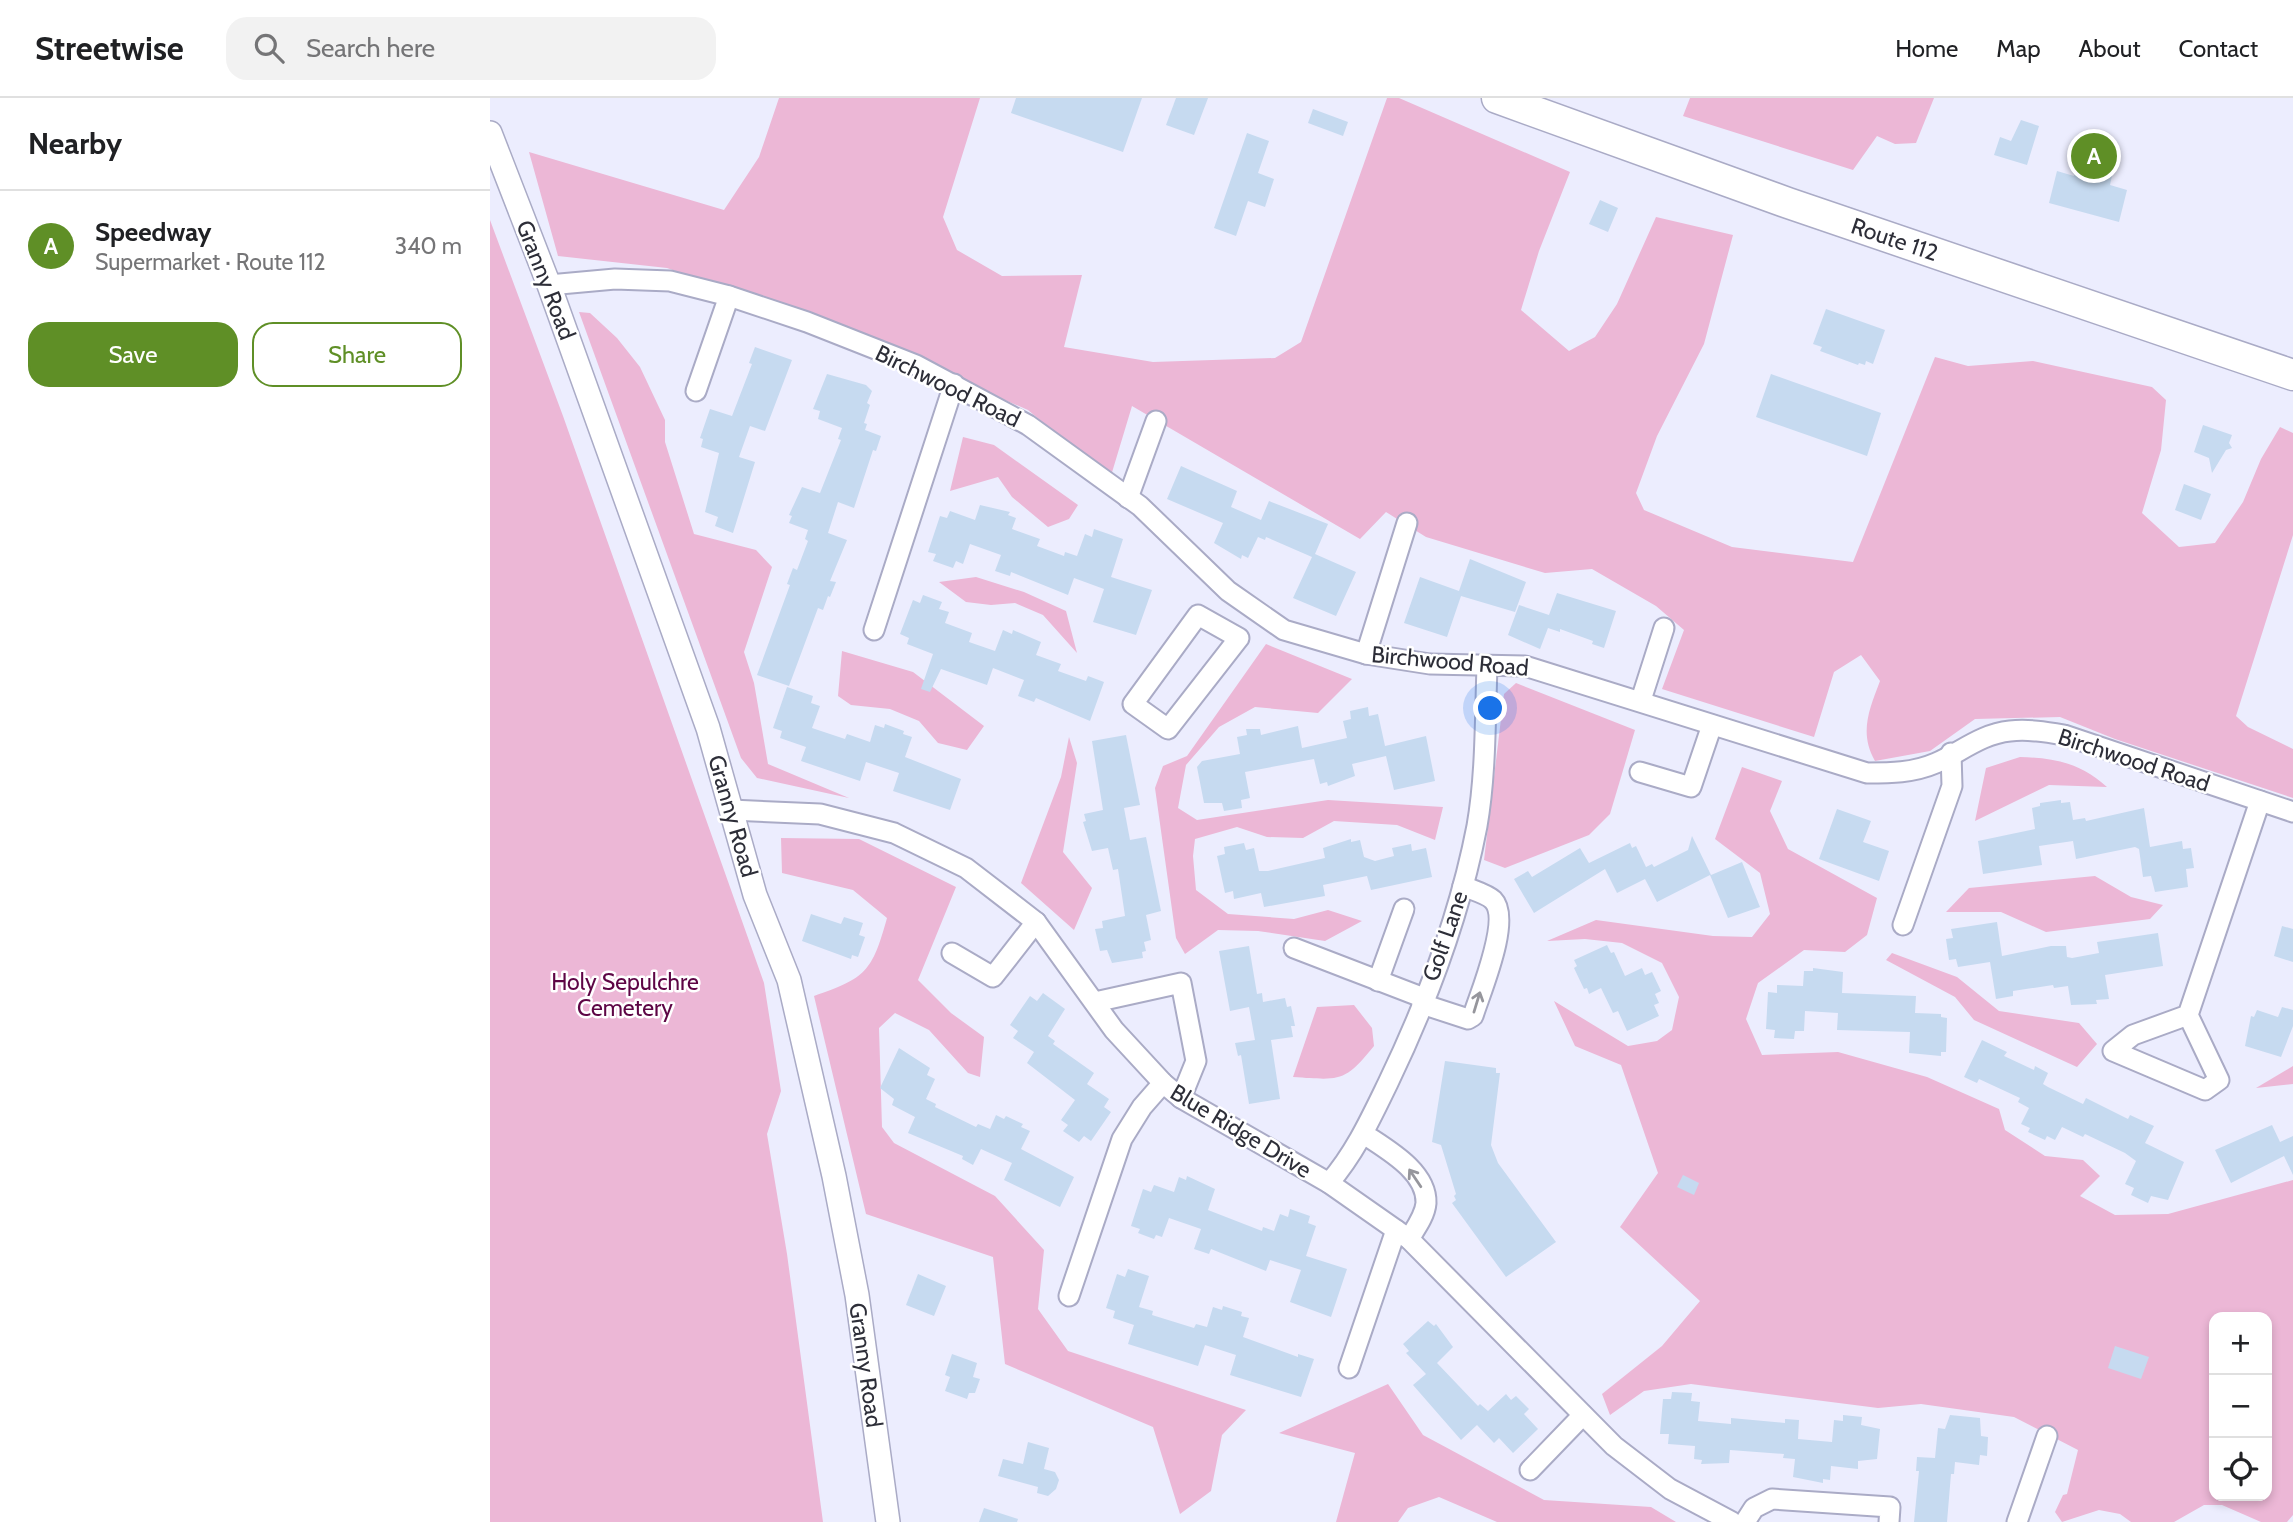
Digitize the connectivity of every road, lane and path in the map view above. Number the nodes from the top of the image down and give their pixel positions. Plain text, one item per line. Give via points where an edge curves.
1 (1498, 98) edge
2 (490, 132) edge
3 (549, 285) junction
4 (729, 296) junction
5 (2293, 375) edge
6 (954, 384) junction
7 (696, 391) dead end
8 (1156, 421) dead end
9 (1128, 498) junction
10 (1407, 523) dead end
11 (1261, 614) junction
12 (1664, 628) dead end
13 (874, 630) dead end
14 (1239, 638) junction
15 (1366, 654) junction
16 (1487, 667) junction
17 (1641, 700) junction
18 (1712, 725) junction
19 (1951, 753) junction
20 (1640, 772) dead end
21 (2260, 801) junction
22 (731, 810) junction
23 (2293, 811) edge
24 (1463, 886) junction
25 (1404, 909) dead end
26 (1036, 922) junction
27 (1903, 925) dead end
28 (1294, 948) dead end
29 (952, 953) dead end
30 (1378, 981) junction
31 (1423, 1001) junction
32 (1095, 1002) junction
33 (2188, 1015) junction
34 (1163, 1083) junction
35 (1181, 1098) junction
36 (1364, 1134) junction
37 (1329, 1183) junction
38 (1402, 1234) junction
39 (1069, 1296) dead end
40 (1349, 1368) dead end
41 (1583, 1415) junction
42 (2047, 1436) dead end
43 (1530, 1470) dead end
44 (888, 1522) edge
45 (1732, 1522) edge
46 (1745, 1522) edge
47 (1889, 1522) edge
48 (2017, 1522) edge

1 - 5 main road, Route 112 via 1788,203
2 - 3 street, Granny Road
3 - 4 street, Birchwood Road via 615,279 670,281
3 - 22 street, Granny Road via 708,728
4 - 6 street, Birchwood Road via 807,322
4 - 7 street
6 - 9 street, Birchwood Road via 1028,425
6 - 13 street
8 - 9 street
9 - 11 street, Birchwood Road via 1228,591
10 - 15 street
11 - 14 street
11 - 15 street, Birchwood Road via 1284,630
12 - 17 street
14 - 14 street via 1198,615 1133,704 1168,729
15 - 16 street, Birchwood Road
16 - 17 street, Birchwood Road via 1525,666
16 - 24 street, Golf Lane via 1477,824
17 - 18 street, Birchwood Road
18 - 19 street, Birchwood Road via 1867,773 1914,771
18 - 20 street via 1692,787
19 - 21 street, Birchwood Road via 1982,738 2033,730 2087,743
19 - 27 street via 1952,786
21 - 23 street, Birchwood Road
21 - 33 street
22 - 26 street, Blue Ridge Drive via 820,814 894,833 967,868
22 - 44 street, Granny Road via 755,895 789,980 830,1159 857,1295
24 - 31 street, Golf Lane
31 -> 24 street via 1468,1019 1473,1016 1501,915 1493,900
25 - 30 street
26 - 29 street via 993,977
26 - 32 street, Blue Ridge Drive
28 - 30 street
30 - 31 street
31 - 36 street, Golf Lane
32 - 34 street, Blue Ridge Drive
32 - 35 street via 1181,983 1196,1061
33 - 33 street via 2133,1035 2113,1051 2204,1090 2219,1080
34 - 35 street, Blue Ridge Drive
34 - 39 street via 1122,1139
35 - 37 street, Blue Ridge Drive
36 - 37 street, Golf Lane
38 -> 36 street via 1426,1203 1421,1185 1400,1159
37 - 38 street, Blue Ridge Drive
38 - 40 street
38 - 41 street, Blue Ridge Drive
41 - 43 street
41 - 45 street, Blue Ridge Drive via 1614,1446 1670,1489
42 - 48 street
46 - 47 street via 1754,1508 1772,1499 1890,1507

